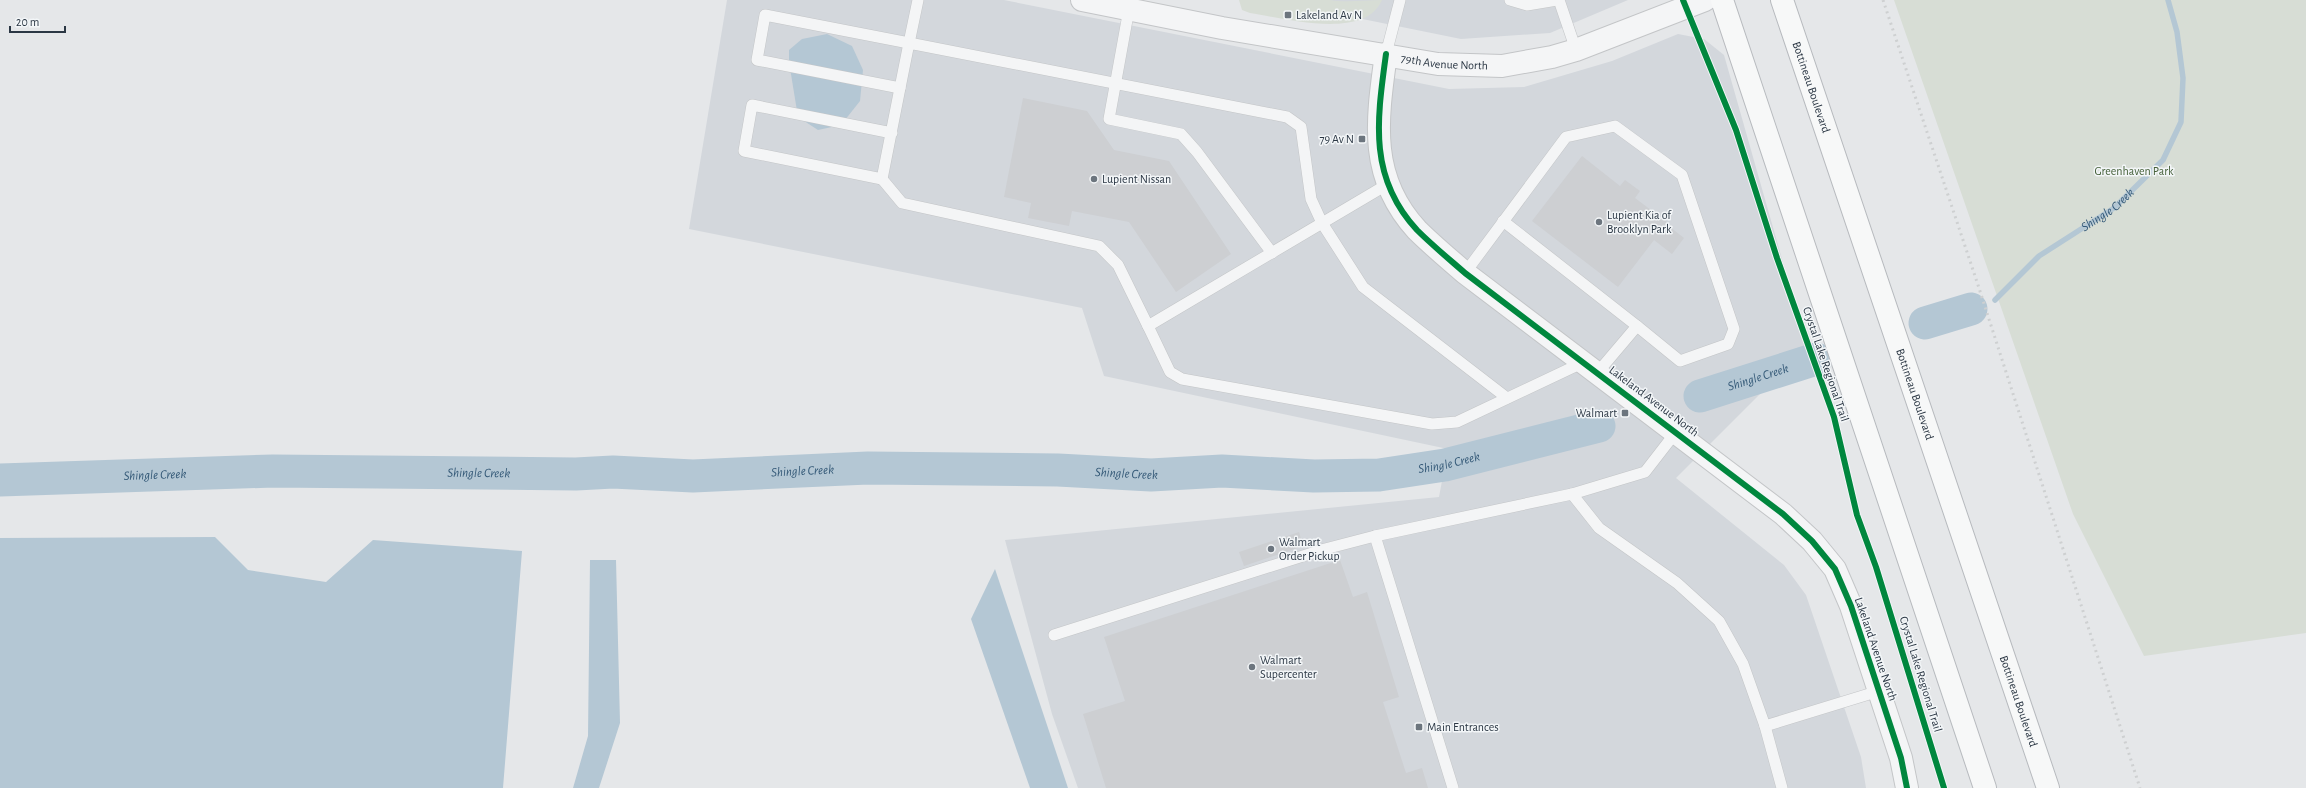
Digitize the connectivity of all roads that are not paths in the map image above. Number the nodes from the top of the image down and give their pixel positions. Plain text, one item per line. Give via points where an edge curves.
1 (918, 0) edge
2 (1082, 0) edge
3 (1400, 0) edge
4 (1510, 0) edge
5 (1558, 0) edge
6 (1705, 0) edge
7 (1722, 0) edge
8 (1782, 0) edge
9 (1129, 9) junction
10 (909, 43) junction
11 (1576, 50) junction
12 (1386, 54) junction
13 (1115, 83) junction
14 (900, 88) junction
15 (892, 132) junction
16 (882, 179) junction
17 (1388, 184) junction
18 (1503, 221) junction
19 (1322, 223) junction
20 (1272, 253) junction
21 (1465, 273) junction
22 (1148, 326) junction
23 (1637, 326) junction
24 (1591, 367) junction
25 (1508, 398) junction
26 (1676, 432) junction
27 (1572, 494) junction
28 (1375, 536) junction
29 (1054, 635) dead end
30 (1879, 692) junction
31 (1765, 726) junction
32 (1453, 788) edge
33 (1782, 788) edge
34 (1907, 788) edge
35 (1986, 788) edge
36 (2048, 788) edge

1 - 10 lane
2 - 9 street, 79th Avenue North
3 - 12 lane
4 - 5 lane via 1527,5
5 - 11 lane
6 - 11 street, 79th Avenue North
7 - 35 highway
8 - 36 highway, Bottineau Boulevard
9 - 12 street, 79th Avenue North via 1222,28
9 - 13 lane
10 - 13 lane
10 - 14 lane
10 - 14 lane via 765,15 757,60
11 - 12 street, 79th Avenue North via 1502,66 1438,64
12 - 17 street, Lakeland Avenue North via 1378,138 1383,173
13 - 19 lane via 1287,117 1302,127 1311,199
13 - 20 lane via 1109,119 1181,134
14 - 15 lane
15 - 16 lane
15 - 16 lane via 752,105 744,152
16 - 22 lane via 902,203 1099,246 1118,265
17 - 19 lane
17 - 21 street, Lakeland Avenue North via 1394,199 1416,229
18 - 21 lane
18 - 23 lane
18 - 23 lane via 1566,137 1615,126 1682,175 1734,329 1728,344 1680,361
19 - 20 lane
19 - 25 lane via 1363,287
20 - 22 lane
21 - 24 street, Lakeland Avenue North
22 - 25 lane via 1170,372 1182,379 1432,424 1457,422
23 - 24 lane
24 - 25 lane
24 - 26 street, Lakeland Avenue North
26 - 27 lane via 1645,472
26 - 30 street, Lakeland Avenue North via 1784,514 1812,541 1834,569 1851,606
27 - 28 lane
27 - 31 lane via 1599,528 1677,583 1719,621 1743,664
28 - 29 lane via 1325,549
28 - 32 lane
30 - 31 lane
30 - 34 street, Lakeland Avenue North via 1901,758
31 - 33 lane

